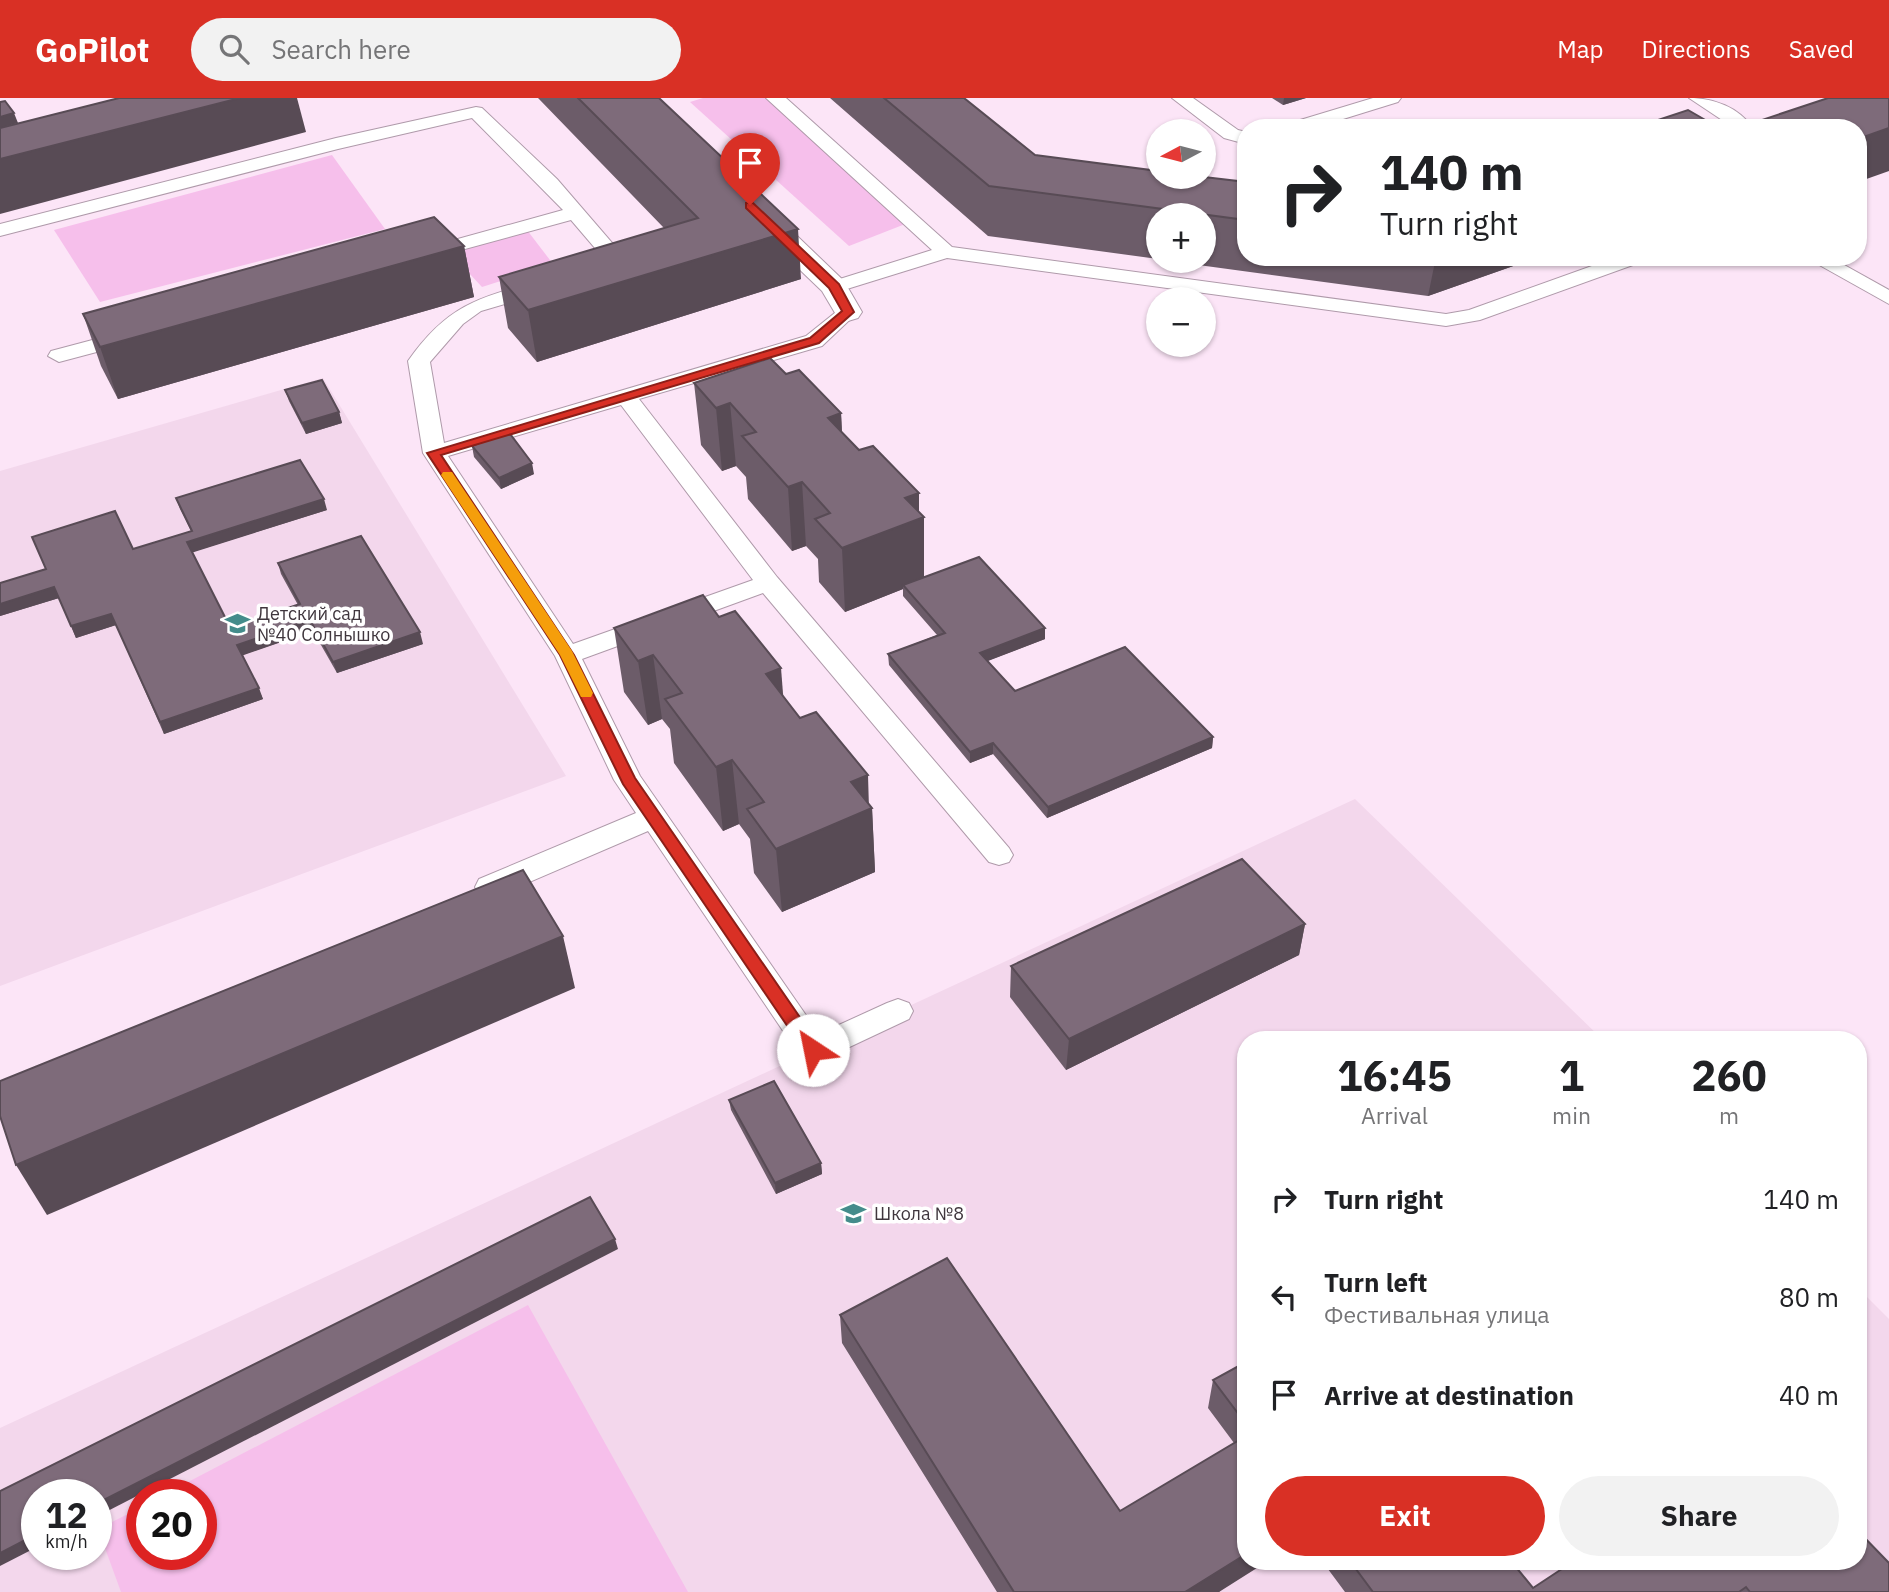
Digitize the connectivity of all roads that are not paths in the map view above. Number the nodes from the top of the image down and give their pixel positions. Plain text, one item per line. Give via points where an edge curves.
1 (775, 98) edge
2 (1181, 98) edge
3 (1392, 98) edge
4 (1698, 98) edge
5 (1323, 119) edge
6 (1735, 119) edge
7 (1237, 136) edge
8 (746, 202) edge
9 (574, 213) junction
10 (0, 230) edge
11 (946, 252) junction
12 (407, 260) edge
13 (1612, 266) edge
14 (1831, 266) edge
15 (593, 271) edge
16 (553, 283) edge
17 (834, 287) junction
18 (1889, 298) edge
19 (848, 312) joint
20 (152, 330) edge
21 (60, 356) dead end
22 (627, 398) junction
23 (434, 453) junction
24 (768, 583) junction
25 (567, 655) junction
26 (653, 817) junction
27 (999, 855) dead end
28 (461, 899) edge
29 (898, 1011) dead end

1 - 11 lane
2 - 7 lane
3 - 5 lane
4 - 6 lane
8 - 17 street
9 - 10 lane via 550,183 476,112
9 - 12 lane
9 - 15 lane via 619,263
11 - 13 lane via 1446,320 1473,316
11 - 17 lane
14 - 18 lane
16 - 23 lane via 474,307 419,361
17 - 19 street
19 - 22 lane via 814,341
20 - 21 lane
22 - 23 lane
22 - 24 lane
23 - 25 lane
24 - 25 lane
24 - 27 lane
25 - 26 lane via 628,780
26 - 28 lane
26 - 29 lane via 813,1050

